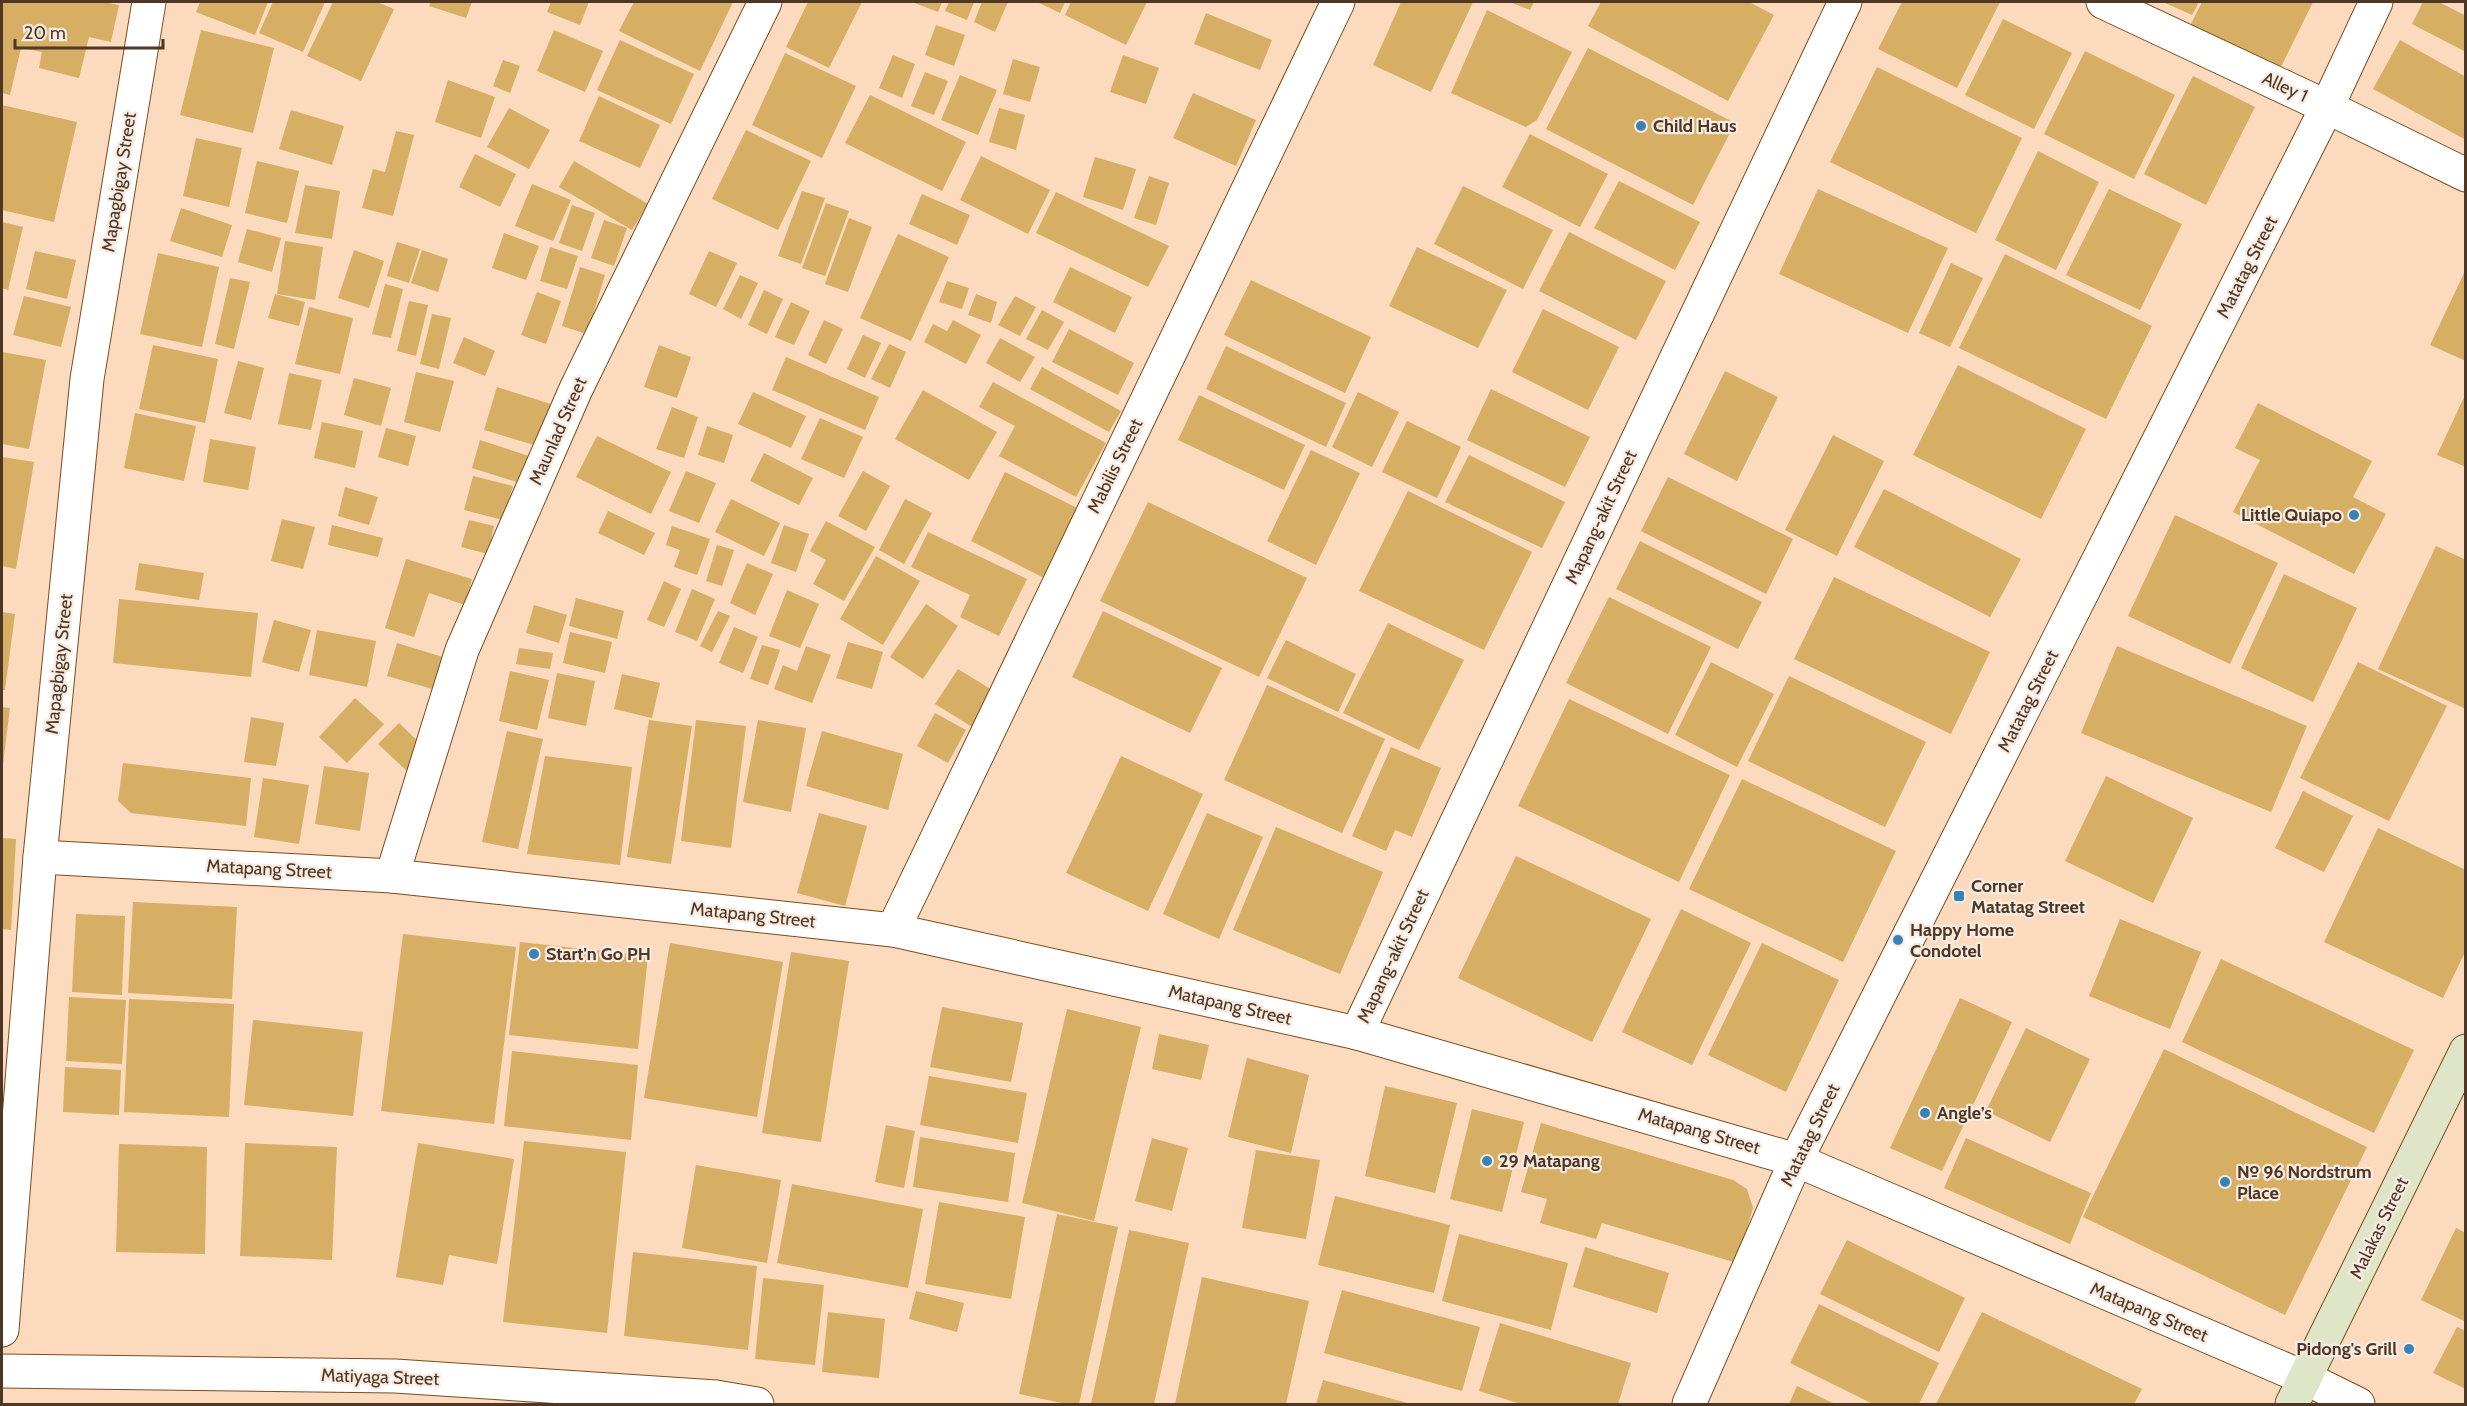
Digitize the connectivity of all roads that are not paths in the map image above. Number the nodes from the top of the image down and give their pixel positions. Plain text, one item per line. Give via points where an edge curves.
1 (149, 2) edge
2 (765, 2) edge
3 (1338, 2) edge
4 (1845, 2) edge
5 (2103, 2) edge
6 (2376, 2) edge
7 (2327, 107) junction
8 (2466, 175) edge
9 (40, 856) junction
10 (392, 876) junction
11 (893, 930) junction
12 (1357, 1033) junction
13 (2466, 1051) edge
14 (1796, 1160) junction
15 (2, 1330) edge
16 (2, 1371) edge
17 (2298, 1391) edge
18 (757, 1404) edge
19 (1689, 1404) edge
20 (2358, 1404) edge

1 - 9 street, Mapagbigay Street via 87,379
2 - 10 street, Maunlad Street via 576,389 462,650
3 - 11 street, Mabilis Street
4 - 12 street, Mapang-akit Street
5 - 7 street, Alley 1
6 - 7 street, Matatag Street
7 - 8 street, Alley 1
7 - 14 street, Matatag Street
9 - 10 street, Matapang Street
9 - 15 street, Mapagbigay Street
10 - 11 street, Matapang Street
11 - 12 street, Matapang Street
12 - 14 street, Matapang Street
13 - 17 street, Malakas Street
14 - 17 street, Matapang Street
14 - 19 street, Matatag Street
16 - 18 street, Matiyaga Street via 395,1376 716,1397
17 - 20 street, Matapang Street

